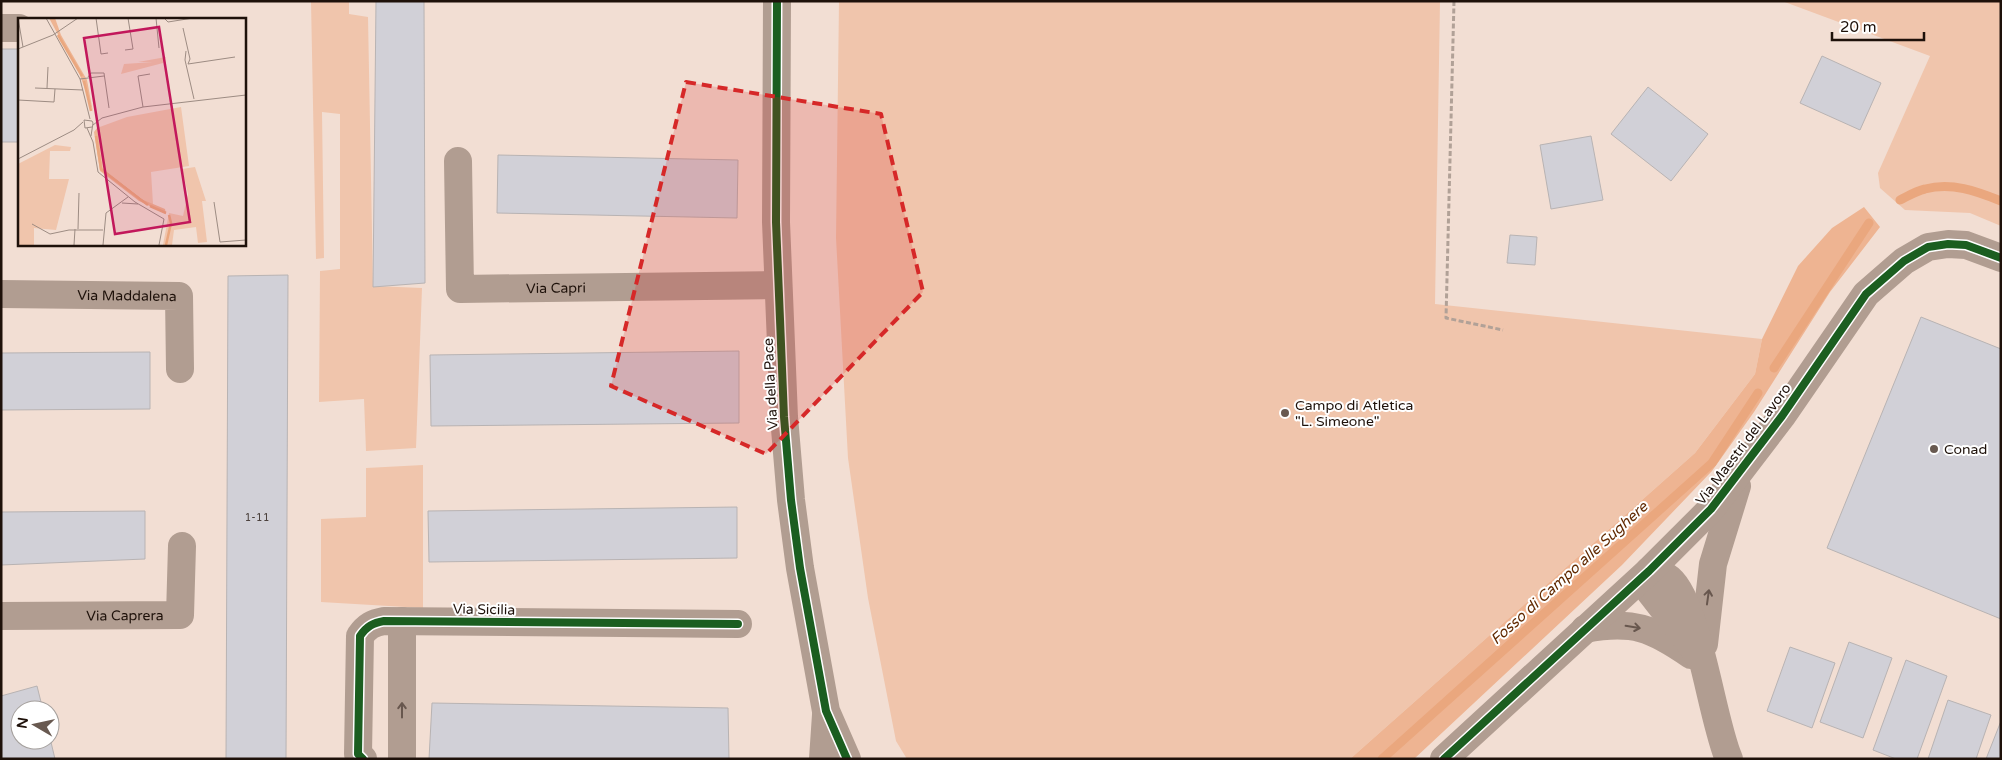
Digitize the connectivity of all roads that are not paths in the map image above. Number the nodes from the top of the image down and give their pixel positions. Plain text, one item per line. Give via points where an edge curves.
1 (777, 1) edge
2 (1, 28) edge
3 (18, 28) edge
4 (458, 161) dead end
5 (2001, 258) edge
6 (778, 285) junction
7 (1, 294) edge
8 (180, 369) dead end
9 (1743, 470) junction
10 (182, 546) dead end
11 (1649, 571) junction
12 (1, 616) edge
13 (402, 621) junction
14 (738, 624) dead end
15 (1585, 629) junction
16 (1703, 663) junction
17 (826, 711) junction
18 (363, 759) edge
19 (402, 759) edge
20 (822, 759) edge
21 (847, 759) edge
22 (1444, 759) edge
23 (1729, 759) edge

1 - 6 street, Via della Pace via 775,168
2 - 3 street
4 - 6 street, Via Capri via 460,289
5 - 9 street, Via Maestri del Lavoro via 1966,246 1948,244 1928,247 1904,260 1866,294
6 - 17 street, Via della Pace via 791,500
7 - 8 street, Via Maddalena via 179,296
9 - 11 street, Via Maestri del Lavoro via 1711,509
16 -> 9 street via 1713,564
10 - 12 street, Via Caprera via 180,615
11 - 15 street, Via Maestri del Lavoro
11 - 16 street via 1667,577 1678,588
13 - 14 street, Via Sicilia
13 - 18 street, Via Sicilia via 373,623 360,636 358,754
19 -> 13 street
15 -> 16 street via 1609,624 1645,629
15 - 22 street, Via Maestri del Lavoro
16 - 23 street
17 - 20 street, Via della Pace
17 - 21 street, Via della Pace

